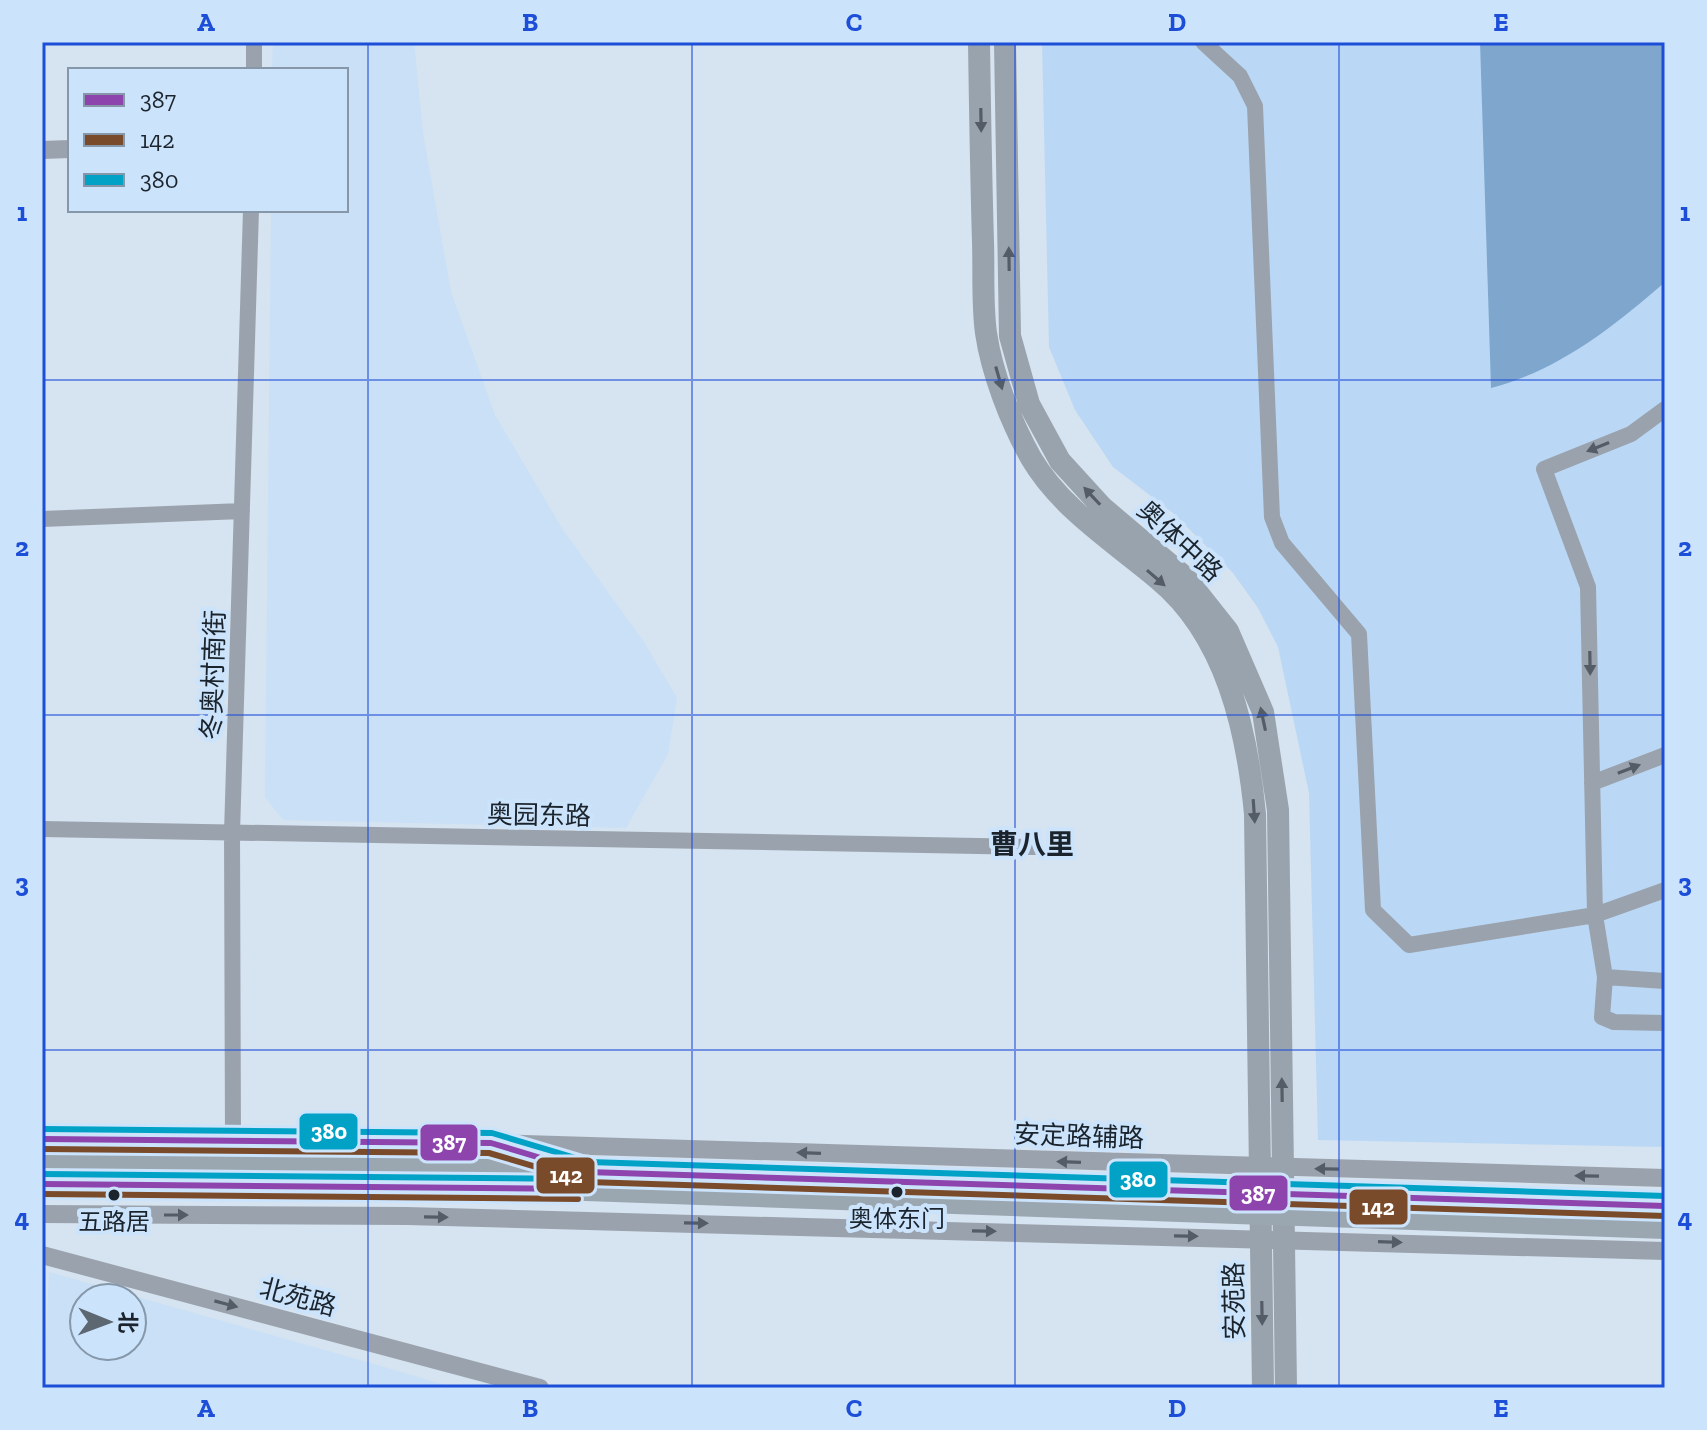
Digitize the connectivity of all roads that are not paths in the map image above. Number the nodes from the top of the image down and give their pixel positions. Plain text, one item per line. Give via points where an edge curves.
1 (254, 42) edge
2 (979, 42) edge
3 (1005, 42) edge
4 (1203, 42) edge
5 (254, 68) edge
6 (68, 149) edge
7 (42, 150) edge
8 (251, 212) edge
9 (1665, 409) edge
10 (242, 511) junction
11 (42, 519) edge
12 (1665, 755) edge
13 (1592, 783) junction
14 (42, 829) edge
15 (232, 833) junction
16 (1034, 847) dead end
17 (1665, 890) edge
18 (1595, 915) junction
19 (1605, 977) junction
20 (1665, 981) edge
21 (1665, 1023) edge
22 (42, 1139) edge
23 (233, 1141) junction
24 (491, 1143) junction
25 (42, 1165) edge
26 (1259, 1168) junction
27 (1283, 1168) junction
28 (587, 1172) junction
29 (1665, 1178) edge
30 (42, 1184) edge
31 (1272, 1204) junction
32 (1063, 1205) junction
33 (1665, 1206) edge
34 (42, 1214) edge
35 (1665, 1227) edge
36 (1111, 1234) junction
37 (1261, 1238) junction
38 (1284, 1239) junction
39 (1665, 1251) edge
40 (42, 1255) edge
41 (540, 1388) edge
42 (1263, 1388) edge
43 (1286, 1388) edge

1 - 5 street
2 -> 26 main road, 奥体中路 via 986,334 1007,407 1032,460 1066,500 1161,581 1190,614 1215,653 1235,700 1255,814
27 -> 3 main road, 奥体中路 via 1278,810 1263,712 1228,631 1186,578 1102,507 1060,461 1029,404 1010,336
4 - 18 street via 1240,76 1255,106 1272,517 1282,543 1359,634 1373,910 1409,945
6 - 7 street
8 - 10 street, 冬奥村南街
9 -> 13 street via 1631,434 1544,469 1588,587
10 - 11 street
10 - 15 street, 冬奥村南街
13 -> 12 street
13 - 18 street
14 - 15 street, 奥园东路
15 - 16 street, 奥园东路
15 - 23 street, 冬奥村南街
17 - 18 street
18 - 19 street
19 - 20 street
19 - 21 street via 1602,1017
22 - 23 street, 安定路辅路
23 - 24 street, 安定路辅路
26 -> 24 street, 安定路辅路
24 - 28 main road
25 - 28 main road
26 - 27 street, 安定路辅路
26 - 31 main road, 奥体中路
29 -> 27 street, 安定路辅路
27 - 31 main road, 奥体中路
28 - 31 main road
30 - 32 main road via 586,1189
31 - 32 main road
31 - 33 main road
31 - 35 main road
31 - 37 main road, 安苑路
31 - 38 main road, 安苑路
32 - 36 street
34 -> 36 street via 407,1216
36 -> 37 street
37 - 38 street
37 -> 42 main road, 安苑路
38 -> 39 street
38 - 43 main road, 安苑路
40 -> 41 street, 北苑路

